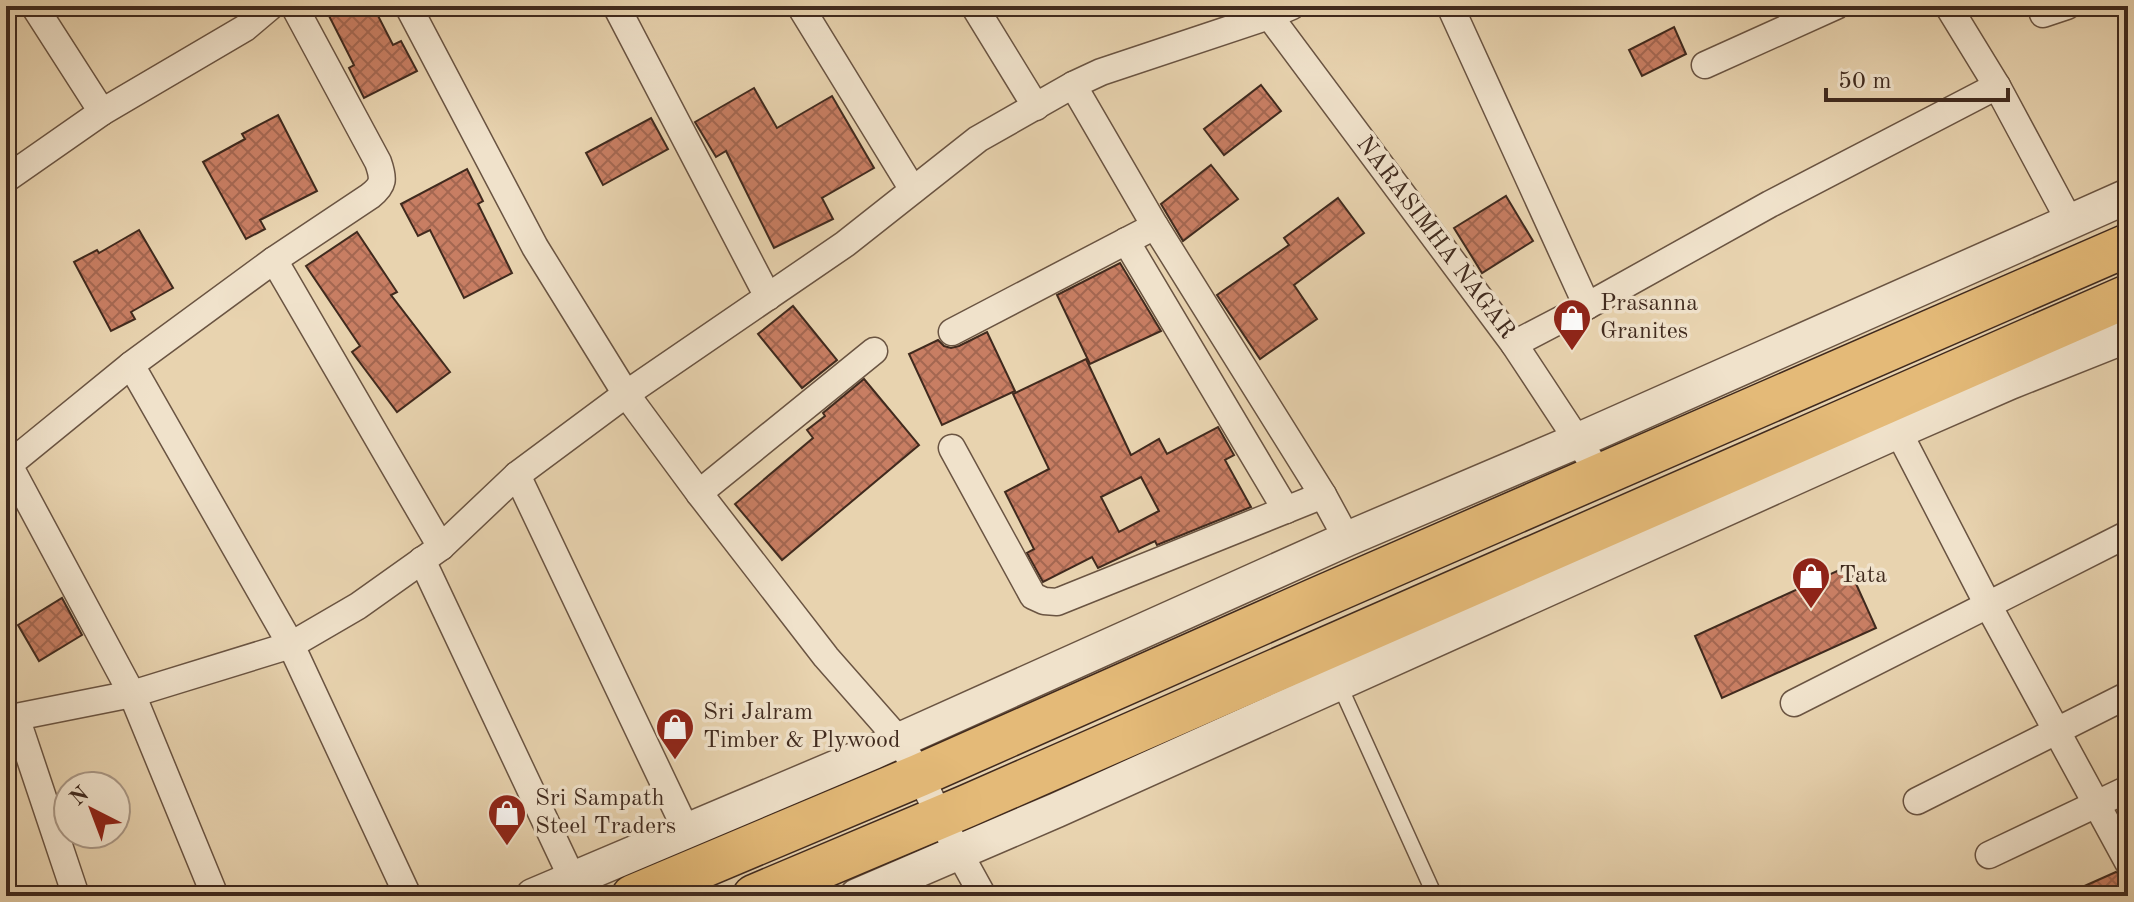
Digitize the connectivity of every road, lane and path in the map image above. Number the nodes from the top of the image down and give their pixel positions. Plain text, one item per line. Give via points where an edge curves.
1 (34, 6) edge
2 (271, 6) edge
3 (294, 6) edge
4 (408, 6) edge
5 (616, 6) edge
6 (800, 6) edge
7 (974, 6) edge
8 (1450, 6) edge
9 (1836, 6) edge
10 (1948, 6) edge
11 (1274, 9) edge
12 (1705, 65) dead end
13 (1073, 85) junction
14 (1997, 86) junction
15 (1036, 107) junction
16 (102, 112) junction
17 (6, 179) edge
18 (913, 190) junction
19 (2128, 196) edge
20 (2070, 222) junction
21 (1155, 226) junction
22 (1126, 241) junction
23 (2128, 245) edge
24 (274, 260) junction
25 (2128, 296) edge
26 (768, 297) junction
27 (1587, 306) junction
28 (952, 332) dead end
29 (2128, 335) edge
30 (1514, 344) junction
31 (874, 351) dead end
32 (131, 365) junction
33 (626, 394) junction
34 (1898, 431) junction
35 (1579, 440) junction
36 (952, 448) dead end
37 (7, 466) edge
38 (517, 475) junction
39 (1601, 476) junction
40 (699, 493) junction
41 (1323, 495) junction
42 (1286, 510) junction
43 (2128, 534) edge
44 (1347, 539) junction
45 (431, 554) junction
46 (1988, 605) junction
47 (291, 645) junction
48 (1339, 684) junction
49 (132, 694) junction
50 (2128, 695) edge
51 (1794, 703) dead end
52 (11, 712) edge
53 (2057, 732) junction
54 (899, 740) junction
55 (920, 775) junction
56 (2128, 789) edge
57 (1917, 801) dead end
58 (2096, 804) junction
59 (687, 832) junction
60 (949, 835) junction
61 (1989, 855) dead end
62 (2128, 862) edge
63 (573, 880) junction
64 (76, 896) edge
65 (215, 896) edge
66 (408, 896) edge
67 (533, 896) edge
68 (633, 896) edge
69 (754, 896) edge
70 (857, 896) edge
71 (983, 896) edge
72 (1435, 896) edge

1 - 16 street
2 - 16 street via 245,28
3 - 24 street via 384,176 370,196
4 - 33 street via 535,247
5 - 26 street
6 - 18 street
7 - 15 street
8 - 27 street
9 - 12 street
10 - 14 street
11 - 13 street
11 - 30 street, NARASIMHA NAGAR
13 - 15 street
13 - 21 street
14 - 20 street
14 - 27 street
15 - 18 street via 978,139
16 - 17 street
18 - 26 street
19 - 20 street
20 - 35 street
21 - 22 street
21 - 41 street
22 - 28 street
22 - 42 street
23 - 39 main road
24 - 32 street
24 - 45 street via 328,350
25 - 60 main road
26 - 33 street
27 - 30 street
29 - 34 street
30 - 35 street, NARASIMHA NAGAR
31 - 40 street
32 - 37 street
32 - 47 street
33 - 38 street
33 - 40 street
34 - 46 street
34 - 48 street
35 - 39 street, NARASIMHA NAGAR
35 - 44 street
36 - 42 street via 1033,596 1044,601 1057,602
37 - 49 street
38 - 45 street
38 - 59 street
39 - 55 main road
40 - 54 street via 826,657
41 - 42 street
41 - 44 street
43 - 46 street
44 - 54 street
45 - 47 street
45 - 63 street
46 - 51 street
46 - 53 street
47 - 49 street
47 - 66 street
48 - 60 street via 1071,804
48 - 72 lane
49 - 52 street
49 - 65 street
50 - 53 street
52 - 64 street
53 - 57 street
53 - 58 street
54 - 55 street
54 - 59 street
55 - 60 street
55 - 68 main road
56 - 58 street
58 - 61 street
58 - 62 street
59 - 63 street
60 - 69 main road
60 - 70 street
60 - 71 street
63 - 67 street

